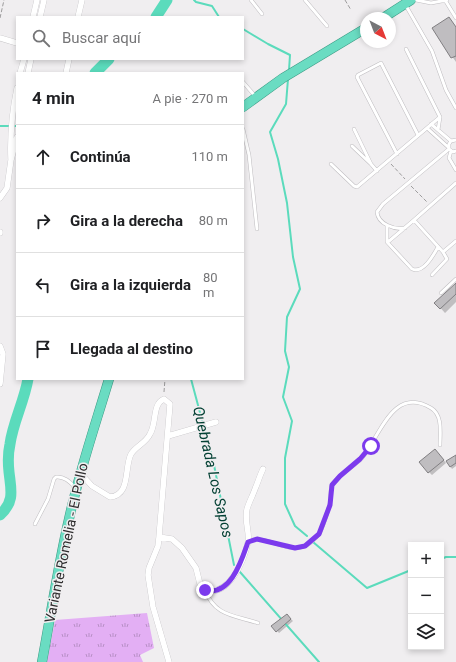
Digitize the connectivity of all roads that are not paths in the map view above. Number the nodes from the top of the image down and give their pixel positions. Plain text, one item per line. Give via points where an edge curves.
1 (37, 0) edge
2 (44, 0) edge
3 (82, 0) edge
4 (251, 0) edge
5 (305, 0) edge
6 (416, 0) edge
7 (446, 0) edge
8 (432, 1) edge
9 (408, 2) edge
10 (392, 12) edge
11 (262, 14) dead end
12 (33, 16) edge
13 (40, 16) edge
14 (78, 16) edge
15 (456, 18) edge
16 (327, 26) dead end
17 (360, 32) edge
18 (0, 38) edge
19 (16, 43) edge
20 (406, 49) dead end
21 (24, 60) edge
22 (31, 60) edge
23 (69, 60) edge
24 (20, 72) edge
25 (28, 72) edge
26 (66, 72) edge
27 (244, 83) edge
28 (16, 96) edge
29 (256, 97) junction
30 (244, 107) edge
31 (456, 108) edge
32 (440, 117) junction
33 (431, 124) junction
34 (427, 128) junction
35 (354, 129) dead end
36 (438, 130) junction
37 (244, 133) edge
38 (418, 135) junction
39 (454, 140) edge
40 (16, 141) edge
41 (352, 146) dead end
42 (449, 149) junction
43 (456, 151) edge
44 (397, 154) junction
45 (11, 160) junction
46 (456, 160) edge
47 (331, 164) dead end
48 (371, 164) junction
49 (454, 165) junction
50 (456, 170) edge
51 (377, 171) junction
52 (456, 183) edge
53 (0, 198) edge
54 (414, 220) junction
55 (387, 225) junction
56 (257, 228) dead end
57 (405, 228) junction
58 (456, 241) edge
59 (387, 242) junction
60 (438, 247) junction
61 (443, 252) junction
62 (432, 275) dead end
63 (456, 279) edge
64 (441, 293) dead end
65 (0, 346) edge
66 (109, 380) edge
67 (0, 384) edge
68 (216, 422) dead end
69 (168, 436) junction
70 (440, 445) dead end
71 (263, 469) dead end
72 (81, 474) junction
73 (76, 489) junction
74 (35, 524) dead end
75 (159, 536) junction
76 (248, 542) junction
77 (205, 590) junction
78 (258, 623) dead end
79 (42, 662) edge
80 (169, 662) edge

1 - 12 street
2 - 13 street
3 - 14 street
4 - 11 lane
5 - 16 lane
6 - 8 lane
7 - 8 lane
7 - 15 lane
9 - 10 highway
9 - 31 lane via 410,11 432,50 446,90
17 - 29 highway
18 - 19 street
20 - 32 lane
21 - 24 street
22 - 25 street
23 - 26 street
27 - 29 lane
28 - 45 street via 11,130
29 - 30 highway
32 - 33 lane
32 - 36 lane
33 - 34 lane
33 - 36 lane
34 - 38 lane
34 - 42 lane
35 - 48 lane
36 - 39 lane
37 - 56 lane via 249,155
38 - 44 lane
38 - 44 lane via 381,63 358,75 357,78
39 - 42 lane
40 - 45 street
41 - 48 lane
42 - 43 lane
42 - 49 lane
42 - 55 lane via 379,208 377,215
44 - 51 lane
45 - 53 street via 7,188
46 - 49 lane
47 - 51 lane via 357,187
48 - 51 lane
49 - 50 lane
52 - 54 lane
54 - 57 lane
54 - 60 lane
55 - 57 lane via 396,229
55 - 59 lane
57 - 59 lane
58 - 61 lane
59 - 60 lane via 412,270 416,271 420,270
60 - 61 lane
61 - 62 lane via 447,259
63 - 64 lane
65 - 67 street via 3,354
66 - 72 highway, Variante Romelia - El Pollo
68 - 69 street
69 - 72 street via 170,404 164,399 159,401 157,406 156,419 150,435 135,449 129,460 120,494 110,497 92,486
69 - 75 street
70 - 76 lane via 439,418 433,409 421,404 408,403 397,408 386,420 371,446 332,485 330,505 319,534 305,546 295,548 257,539
71 - 76 street via 247,508
72 - 73 highway, Variante Romelia - El Pollo
73 - 74 lane via 60,476 56,477
73 - 79 highway, Variante Romelia - El Pollo
75 - 77 street via 172,539 182,548 196,568 200,584
75 - 80 street via 148,575 153,608
76 - 77 street via 233,578 217,590
77 - 78 lane via 211,603 218,610

